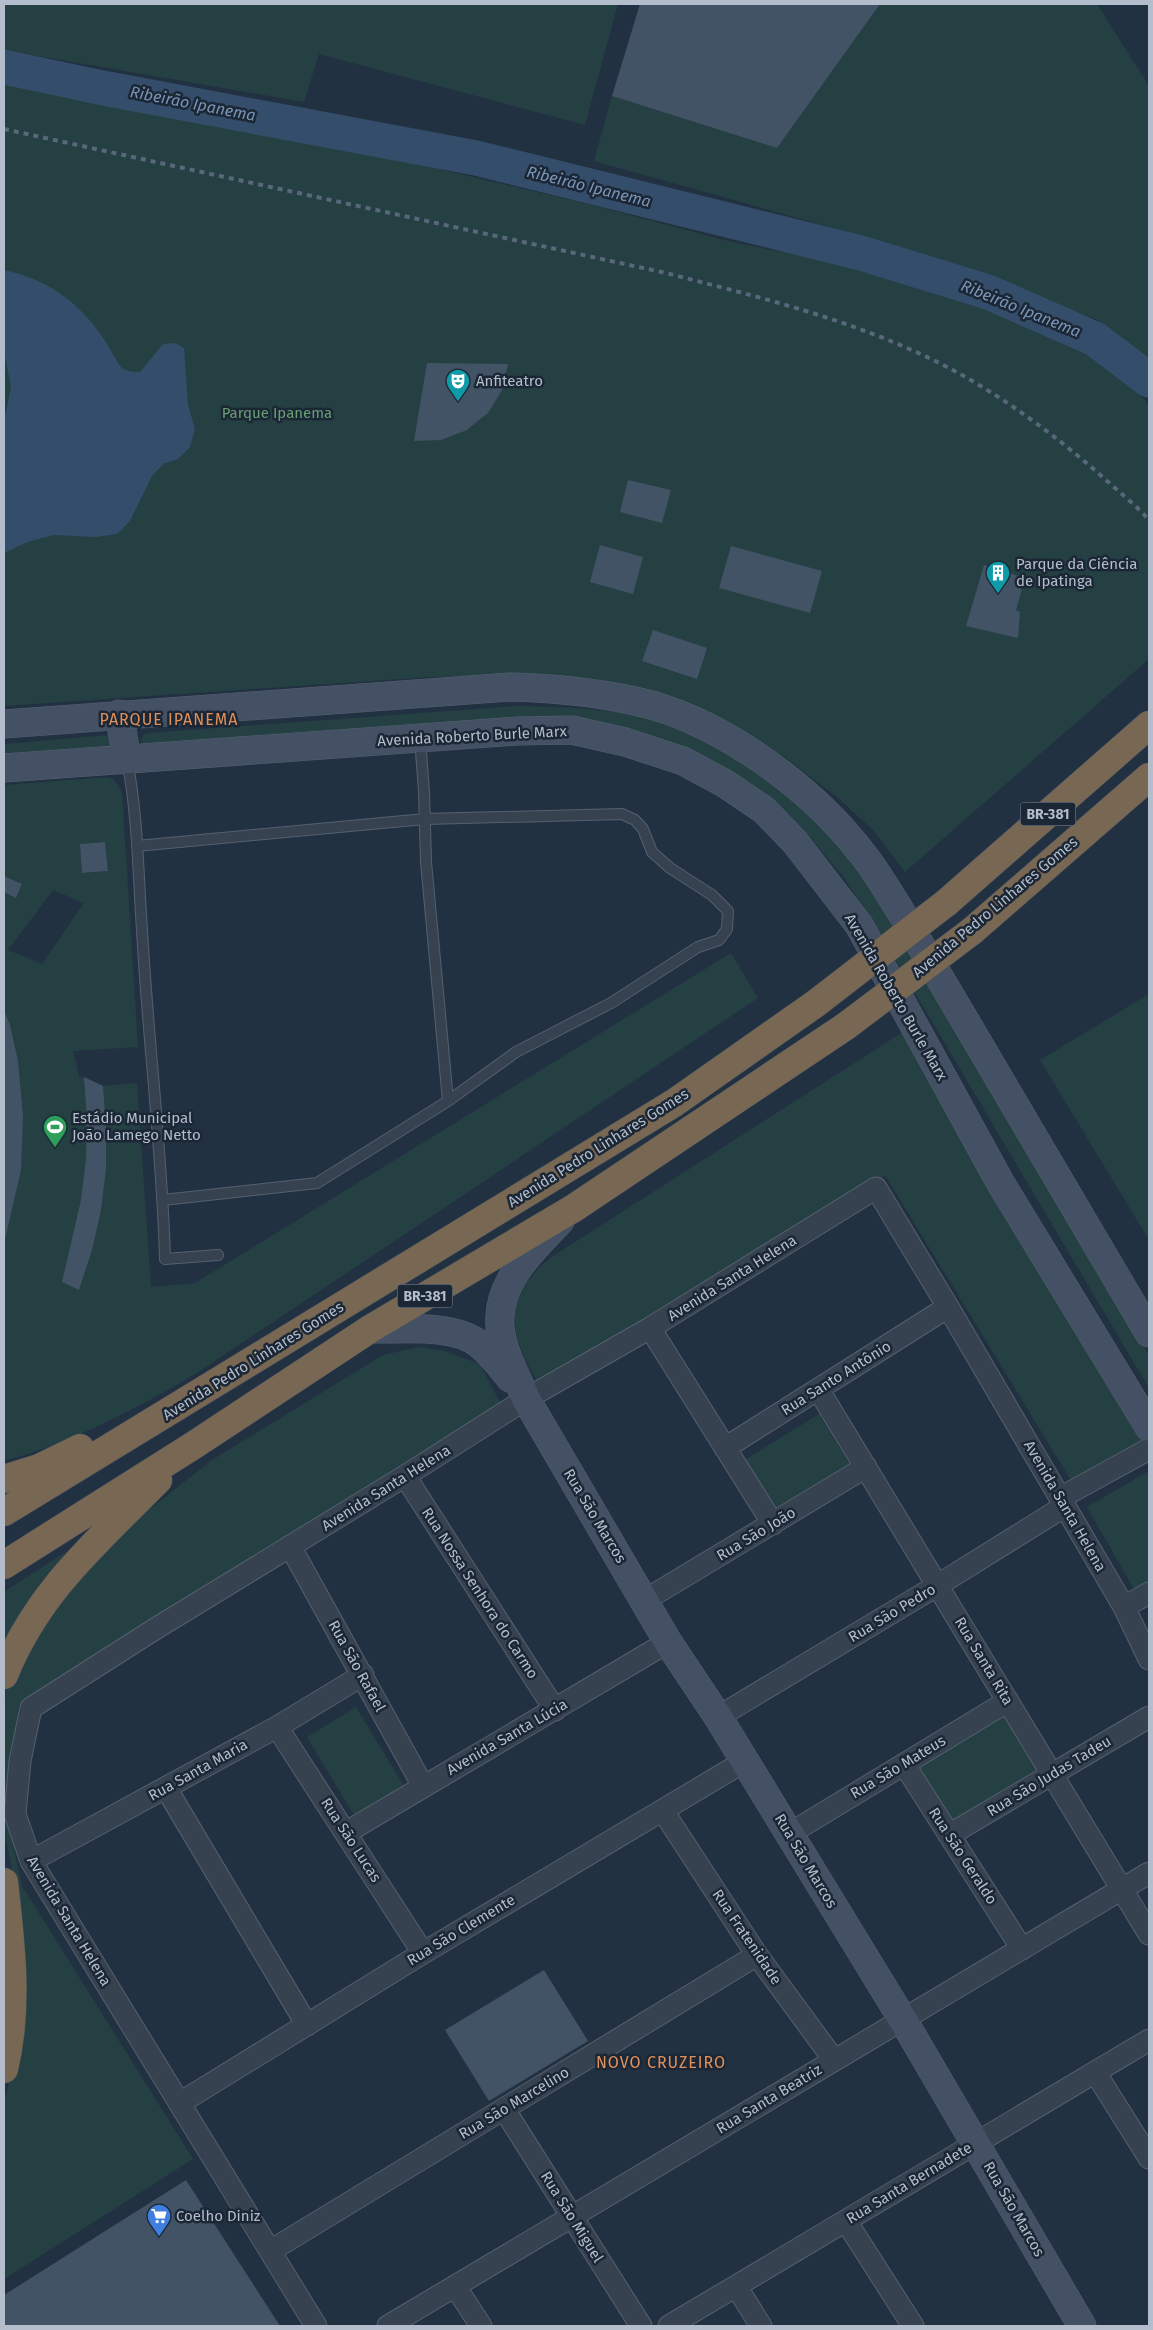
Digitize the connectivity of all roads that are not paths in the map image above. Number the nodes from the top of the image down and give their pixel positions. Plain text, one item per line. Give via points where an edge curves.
1 (118, 714) junction
2 (4, 724) edge
3 (1149, 725) edge
4 (420, 738) junction
5 (127, 759) junction
6 (4, 768) edge
7 (1149, 777) edge
8 (425, 819) junction
9 (137, 846) junction
10 (448, 1101) junction
11 (163, 1200) junction
12 (574, 1208) junction
13 (218, 1255) dead end
14 (948, 1307) junction
15 (650, 1328) junction
16 (370, 1329) junction
17 (1149, 1333) edge
18 (230, 1376) junction
19 (818, 1389) junction
20 (526, 1399) junction
21 (1149, 1427) edge
22 (194, 1444) junction
23 (725, 1448) junction
24 (1149, 1450) edge
25 (866, 1467) junction
26 (406, 1476) junction
27 (4, 1480) edge
28 (1062, 1502) junction
29 (4, 1512) edge
30 (773, 1524) junction
31 (290, 1546) junction
32 (4, 1565) edge
33 (938, 1585) junction
34 (1149, 1593) edge
35 (645, 1600) junction
36 (1124, 1607) junction
37 (668, 1642) junction
38 (1149, 1659) edge
39 (4, 1675) edge
40 (363, 1675) junction
41 (1008, 1701) junction
42 (555, 1710) junction
43 (718, 1717) junction
44 (1149, 1717) edge
45 (277, 1727) junction
46 (745, 1761) junction
47 (904, 1764) junction
48 (1052, 1774) junction
49 (423, 1786) junction
50 (166, 1788) junction
51 (663, 1811) junction
52 (347, 1832) junction
53 (789, 1834) junction
54 (949, 1835) junction
55 (31, 1861) junction
56 (1149, 1873) edge
57 (4, 1882) edge
58 (1122, 1889) junction
59 (1149, 1934) edge
60 (1022, 1948) junction
61 (423, 1953) junction
62 (757, 1954) junction
63 (902, 2020) junction
64 (307, 2025) junction
65 (1149, 2040) edge
66 (834, 2060) junction
67 (4, 2068) edge
68 (1095, 2072) junction
69 (180, 2103) junction
70 (504, 2109) junction
71 (975, 2144) junction
72 (1149, 2158) edge
73 (572, 2217) junction
74 (846, 2221) junction
75 (270, 2250) junction
76 (455, 2286) junction
77 (736, 2286) junction
78 (316, 2326) edge
79 (388, 2326) edge
80 (481, 2326) edge
81 (641, 2326) edge
82 (669, 2326) edge
83 (761, 2326) edge
84 (914, 2326) edge
85 (1082, 2326) edge

1 - 2 main road
1 - 5 main road
1 - 17 main road via 510,687 543,688 636,701 694,721 742,745 827,814 861,852 901,912
3 - 18 highway, Avenida Pedro Linhares Gomes / BR-381, bridge via 946,903 815,1004 674,1103
4 - 5 main road, Avenida Roberto Burle Marx
4 - 8 lane
4 - 21 main road, Avenida Roberto Burle Marx via 572,730 625,742 683,761 764,810 794,842 859,926 1000,1182
5 - 6 main road, Avenida Roberto Burle Marx
5 - 9 lane
7 - 12 highway, Avenida Pedro Linhares Gomes / BR-381, bridge via 972,931 846,1026
8 - 9 lane
8 - 10 lane
8 - 10 lane via 622,814 635,820 643,829 652,852 670,868 712,895 728,911 729,920 719,940 698,947 611,1004 516,1052
9 - 11 lane
10 - 11 lane via 317,1183
11 - 13 lane via 165,1259
12 - 16 highway, Avenida Pedro Linhares Gomes / BR-381
12 - 20 main road via 528,1253 514,1272 502,1304 500,1327
14 - 15 street, Avenida Santa Helena via 876,1188
14 - 19 street, Rua Santo Antônio
14 - 28 street, Avenida Santa Helena
15 - 20 street, Avenida Santa Helena
15 - 23 street
16 - 20 main road via 430,1329 458,1333 487,1350
16 - 22 highway, Avenida Pedro Linhares Gomes / BR-381
18 - 27 highway via 39,1468
18 - 29 highway, Avenida Pedro Linhares Gomes / BR-381
19 - 23 street, Rua Santo Antônio
19 - 25 street, Rua Santa Rita
20 - 26 street, Avenida Santa Helena
20 - 35 main road, Rua São Marcos
22 - 32 highway, Avenida Pedro Linhares Gomes / BR-381
22 - 39 highway via 61,1578 15,1647
23 - 30 street
24 - 28 street, Rua São Pedro
25 - 30 street, Rua São João
25 - 33 street, Rua Santa Rita
26 - 31 street, Avenida Santa Helena
26 - 42 street, Rua Nossa Senhora do Carmo
28 - 33 street, Rua São Pedro
28 - 36 street, Avenida Santa Helena
30 - 35 street, Rua São João
31 - 40 street, Rua São Rafael
31 - 55 street, Avenida Santa Helena via 32,1708 20,1761 15,1814
33 - 41 street, Rua Santa Rita
33 - 43 street, Rua São Pedro
34 - 36 street
35 - 37 main road, Rua São Marcos
36 - 38 street, Avenida Santa Helena
37 - 42 street, Avenida Santa Lúcia
37 - 43 main road, Rua São Marcos
40 - 45 street, Rua Santa Maria
40 - 49 street, Rua São Rafael
41 - 47 street, Rua São Mateus
41 - 48 street, Rua Santa Rita
42 - 49 street, Avenida Santa Lúcia
43 - 46 main road, Rua São Marcos
44 - 48 street, Rua São Judas Tadeu
45 - 50 street, Rua Santa Maria
45 - 52 street, Rua São Lucas
46 - 51 street, Rua São Clemente
46 - 53 main road, Rua São Marcos
47 - 53 street, Rua São Mateus
47 - 54 street, Rua São Geraldo
48 - 54 street, Rua São Judas Tadeu
48 - 58 street, Rua Santa Rita
49 - 52 street, Avenida Santa Lúcia
50 - 55 street, Rua Santa Maria
50 - 64 street
51 - 61 street, Rua São Clemente
51 - 62 street, Rua Fratenidade
52 - 61 street, Rua São Lucas
53 - 63 main road, Rua São Marcos
54 - 60 street, Rua São Geraldo
55 - 69 street, Avenida Santa Helena
56 - 58 street, Rua Santa Beatriz
57 - 67 highway via 13,1979 12,2024
58 - 59 street, Rua Santa Rita
58 - 60 street, Rua Santa Beatriz
60 - 63 street, Rua Santa Beatriz
61 - 64 street, Rua São Clemente
62 - 66 street, Rua Fratenidade
62 - 70 street, Rua São Marcelino
63 - 66 street, Rua Santa Beatriz
63 - 71 main road, Rua São Marcos
64 - 69 street, Rua São Clemente
65 - 68 street, Rua Santa Bernadete
66 - 73 street, Rua Santa Beatriz
68 - 71 street, Rua Santa Bernadete
68 - 72 street
69 - 75 street, Avenida Santa Helena
70 - 73 street, Rua São Miguel
70 - 75 street, Rua São Marcelino
71 - 74 street, Rua Santa Bernadete
71 - 85 main road, Rua São Marcos
73 - 76 street, Rua Santa Beatriz
73 - 81 street, Rua São Miguel
74 - 77 street, Rua Santa Bernadete
74 - 84 street
75 - 78 street, Avenida Santa Helena
76 - 79 street, Rua Santa Beatriz
76 - 80 street
77 - 82 street, Rua Santa Bernadete
77 - 83 street

